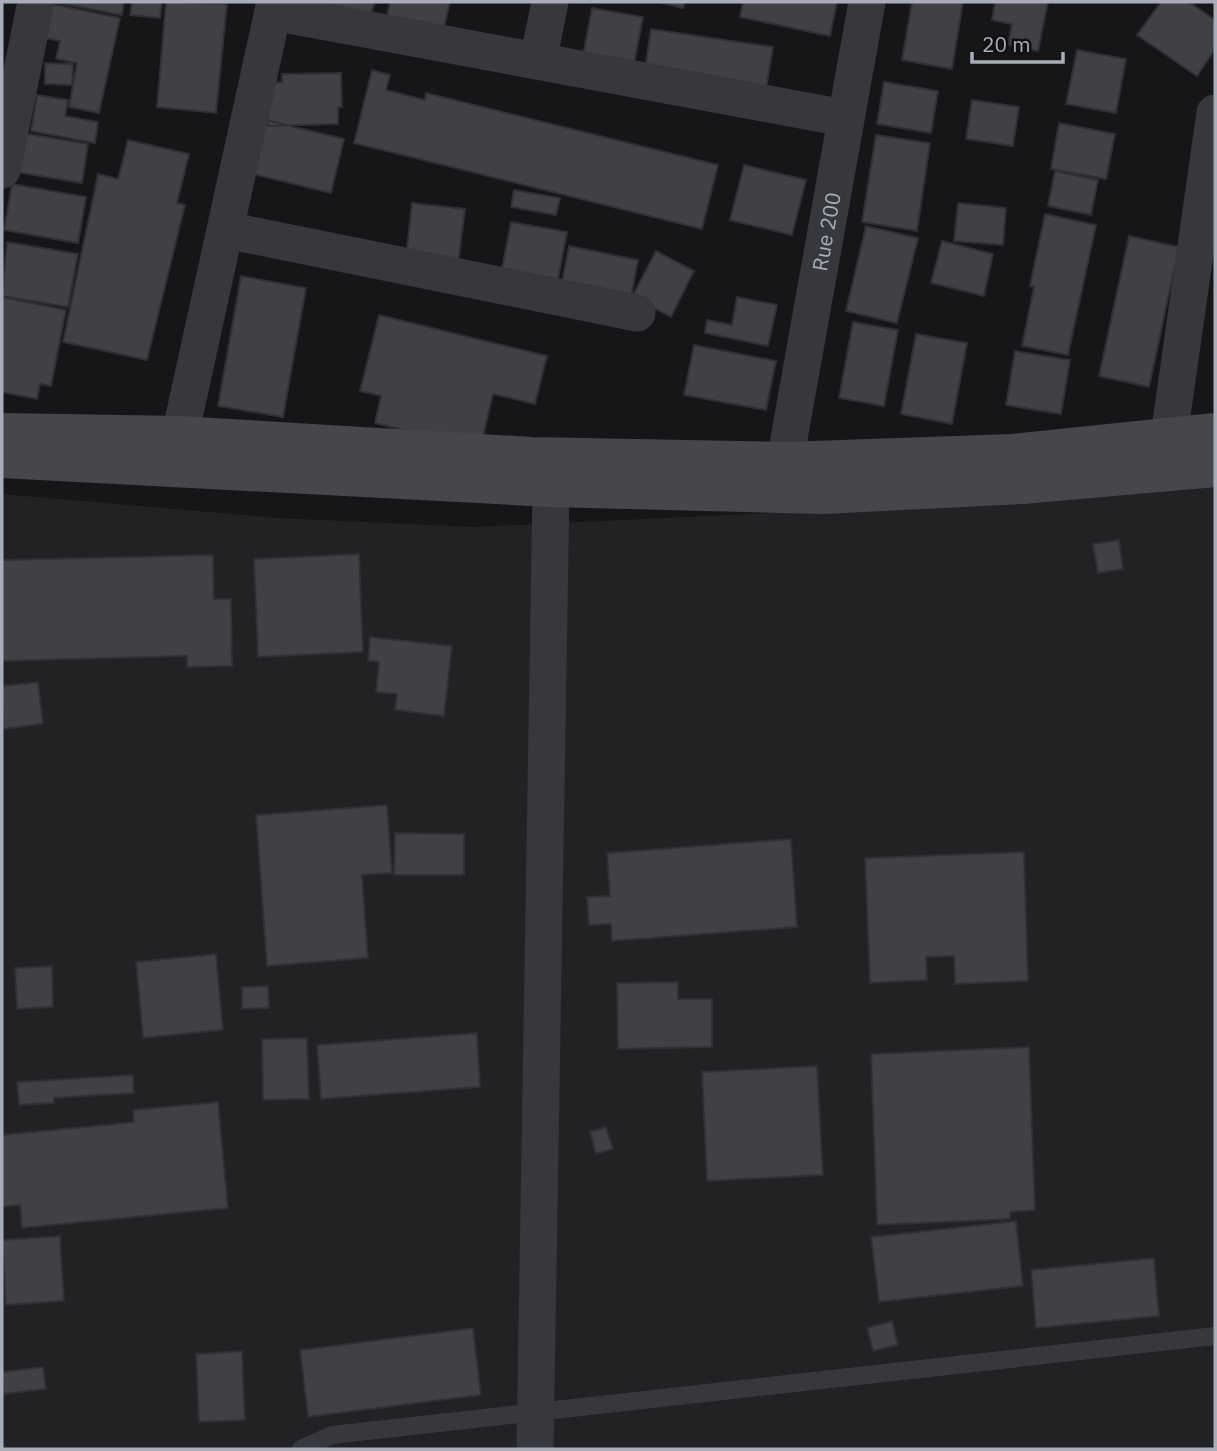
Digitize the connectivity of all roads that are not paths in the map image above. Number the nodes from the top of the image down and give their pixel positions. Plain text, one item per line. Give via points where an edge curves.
1 (36, 2) edge
2 (550, 2) edge
3 (867, 2) edge
4 (274, 7) edge
5 (538, 61) junction
6 (1215, 113) edge
7 (845, 118) junction
8 (2, 170) edge
9 (1208, 211) edge
10 (226, 230) junction
11 (637, 313) dead end
12 (2, 432) edge
13 (1215, 432) edge
14 (180, 435) junction
15 (1169, 436) junction
16 (2, 459) edge
17 (785, 461) junction
18 (1215, 468) edge
19 (551, 488) junction
20 (1215, 1336) edge
21 (534, 1432) edge
22 (301, 1449) edge

1 - 8 street
2 - 5 street
3 - 7 street, Rue 200
4 - 5 street
4 - 10 street
5 - 7 street
6 - 9 street
7 - 17 street, Rue 200
9 - 15 street
10 - 11 street
10 - 14 street
12 - 14 main road
13 - 15 main road
14 - 17 main road via 531,456
15 - 17 main road via 1012,453
16 - 19 main road
18 - 19 main road via 1022,485 823,495
19 - 21 street
20 - 21 lane
21 - 22 lane via 332,1435

